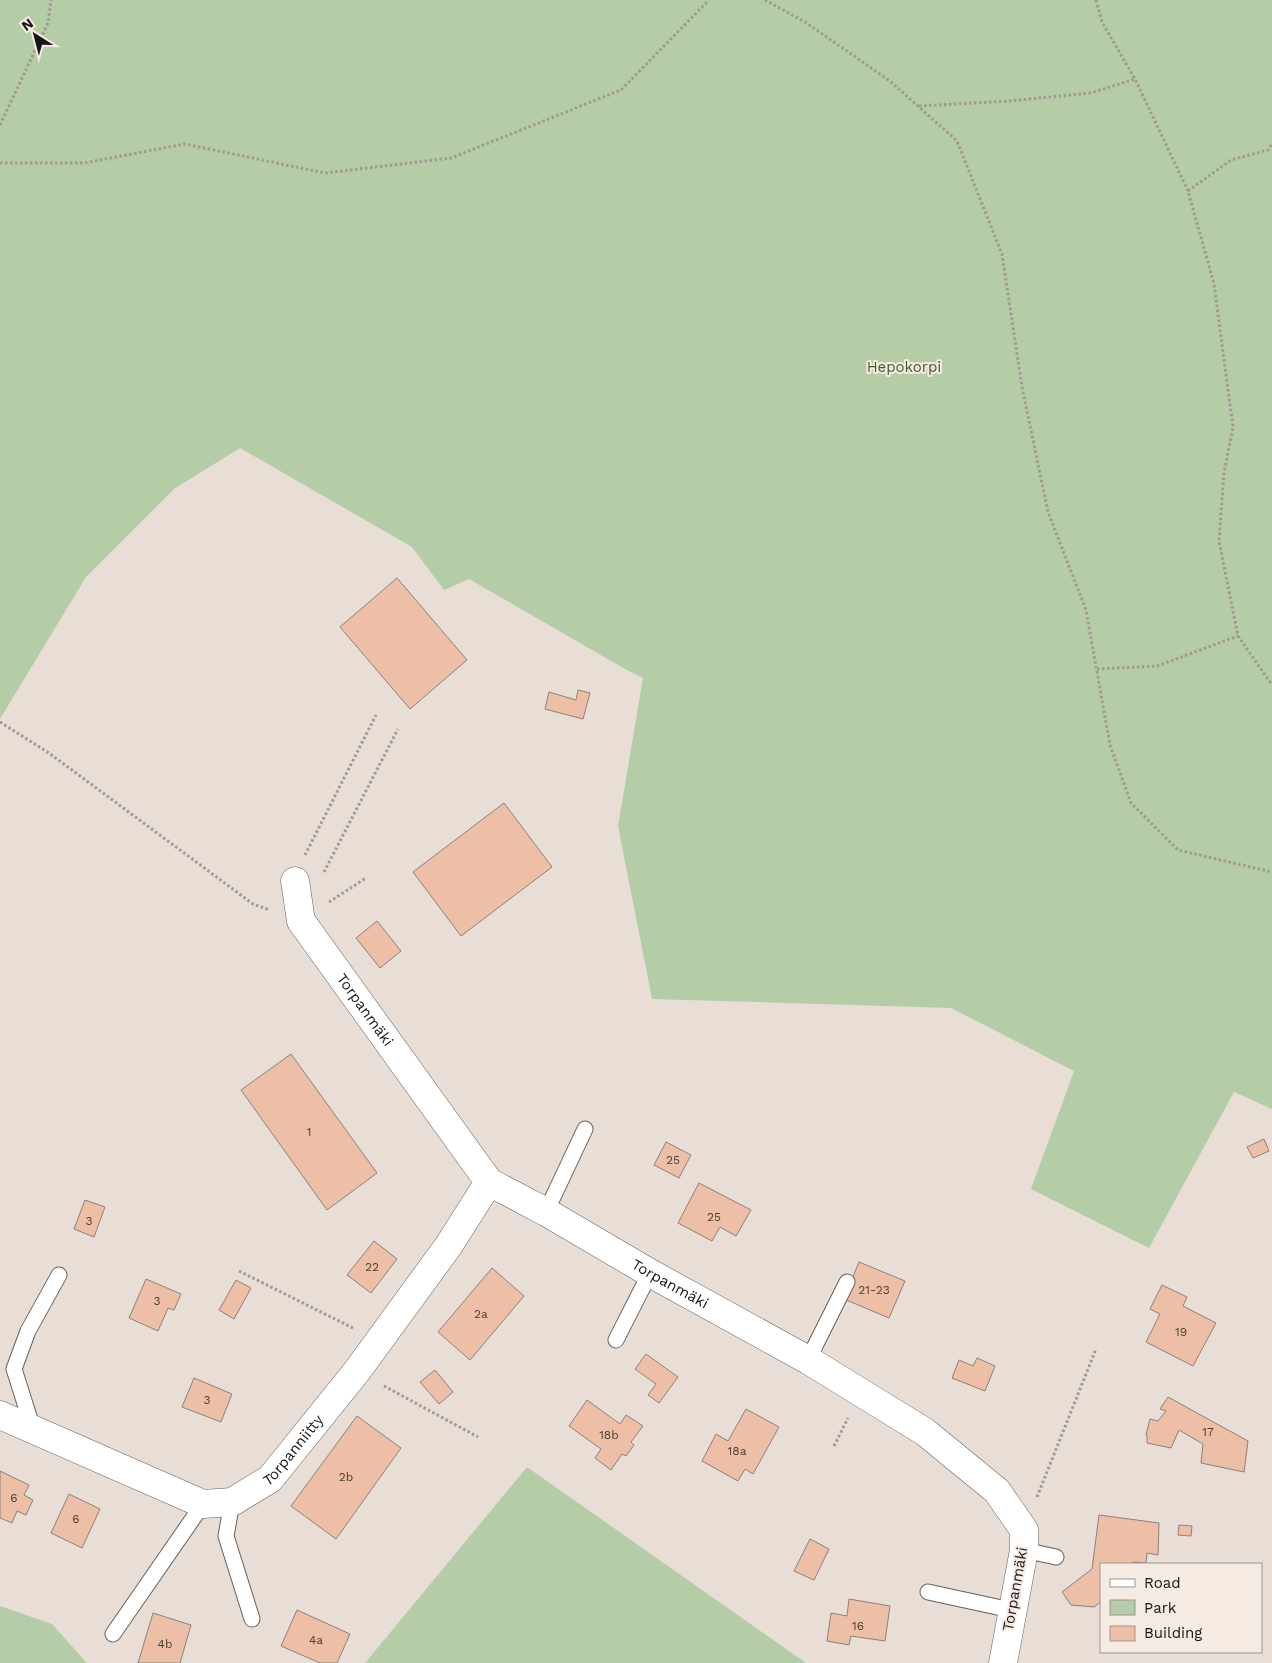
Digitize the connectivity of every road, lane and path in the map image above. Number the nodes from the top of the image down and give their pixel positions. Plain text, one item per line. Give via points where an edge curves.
1 (51, 0) edge
2 (709, 0) edge
3 (765, 0) edge
4 (1096, 0) edge
5 (1135, 79) junction
6 (918, 106) junction
7 (0, 125) edge
8 (1272, 143) edge
9 (0, 163) edge
10 (1188, 191) junction
11 (1238, 636) junction
12 (1097, 669) junction
13 (1272, 685) edge
14 (376, 715) dead end
15 (0, 722) edge
16 (398, 729) dead end
17 (1272, 872) edge
18 (366, 878) dead end
19 (295, 881) junction
20 (301, 921) junction
21 (585, 1129) dead end
22 (489, 1182) junction
23 (546, 1212) junction
24 (239, 1271) dead end
25 (650, 1273) junction
26 (59, 1275) dead end
27 (847, 1282) dead end
28 (616, 1340) dead end
29 (378, 1341) junction
30 (1096, 1349) dead end
31 (808, 1360) junction
32 (357, 1371) junction
33 (0, 1415) edge
34 (33, 1429) junction
35 (478, 1437) dead end
36 (232, 1502) junction
37 (204, 1504) junction
38 (1024, 1540) junction
39 (1056, 1557) dead end
40 (928, 1592) dead end
41 (1012, 1610) junction
42 (252, 1619) dead end
43 (113, 1634) dead end
44 (1003, 1663) edge

1 - 7 path via 48,23
2 - 9 path via 621,90 451,158 325,173 185,144 84,163
3 - 6 path via 805,22 890,80
4 - 5 path via 1102,22
5 - 6 path via 1092,93
5 - 10 path
6 - 12 path via 957,142 1002,254 1022,387 1048,512 1086,610
8 - 10 path via 1268,150 1231,160
10 - 11 path via 1214,284 1233,427 1224,473 1219,541
11 - 12 path via 1157,666
11 - 13 path
12 - 17 path via 1110,745 1131,803 1178,850
14 - 19 path
15 - 20 path via 49,753 253,904
16 - 19 path via 322,875
18 - 20 path
19 - 20 street, Torpanmäki
20 - 22 street, Torpanmäki
21 - 23 lane
22 - 23 street, Torpanmäki
22 - 29 street, Torpanniitty via 449,1245
23 - 25 street, Torpanmäki
24 - 29 path
25 - 28 lane
25 - 31 street, Torpanmäki
26 - 34 lane via 28,1331 14,1369
27 - 31 lane
29 - 32 street, Torpanniitty
30 - 38 path
31 - 38 street, Torpanmäki via 925,1432 997,1490
32 - 35 path
32 - 36 street, Torpanniitty via 270,1479
33 - 34 street, Torpanniitty
34 - 37 street, Torpanniitty
36 - 37 street, Torpanniitty
36 - 42 lane via 226,1536
37 - 43 lane
38 - 39 lane
38 - 41 street, Torpanmäki
40 - 41 lane
41 - 44 street, Torpanmäki

